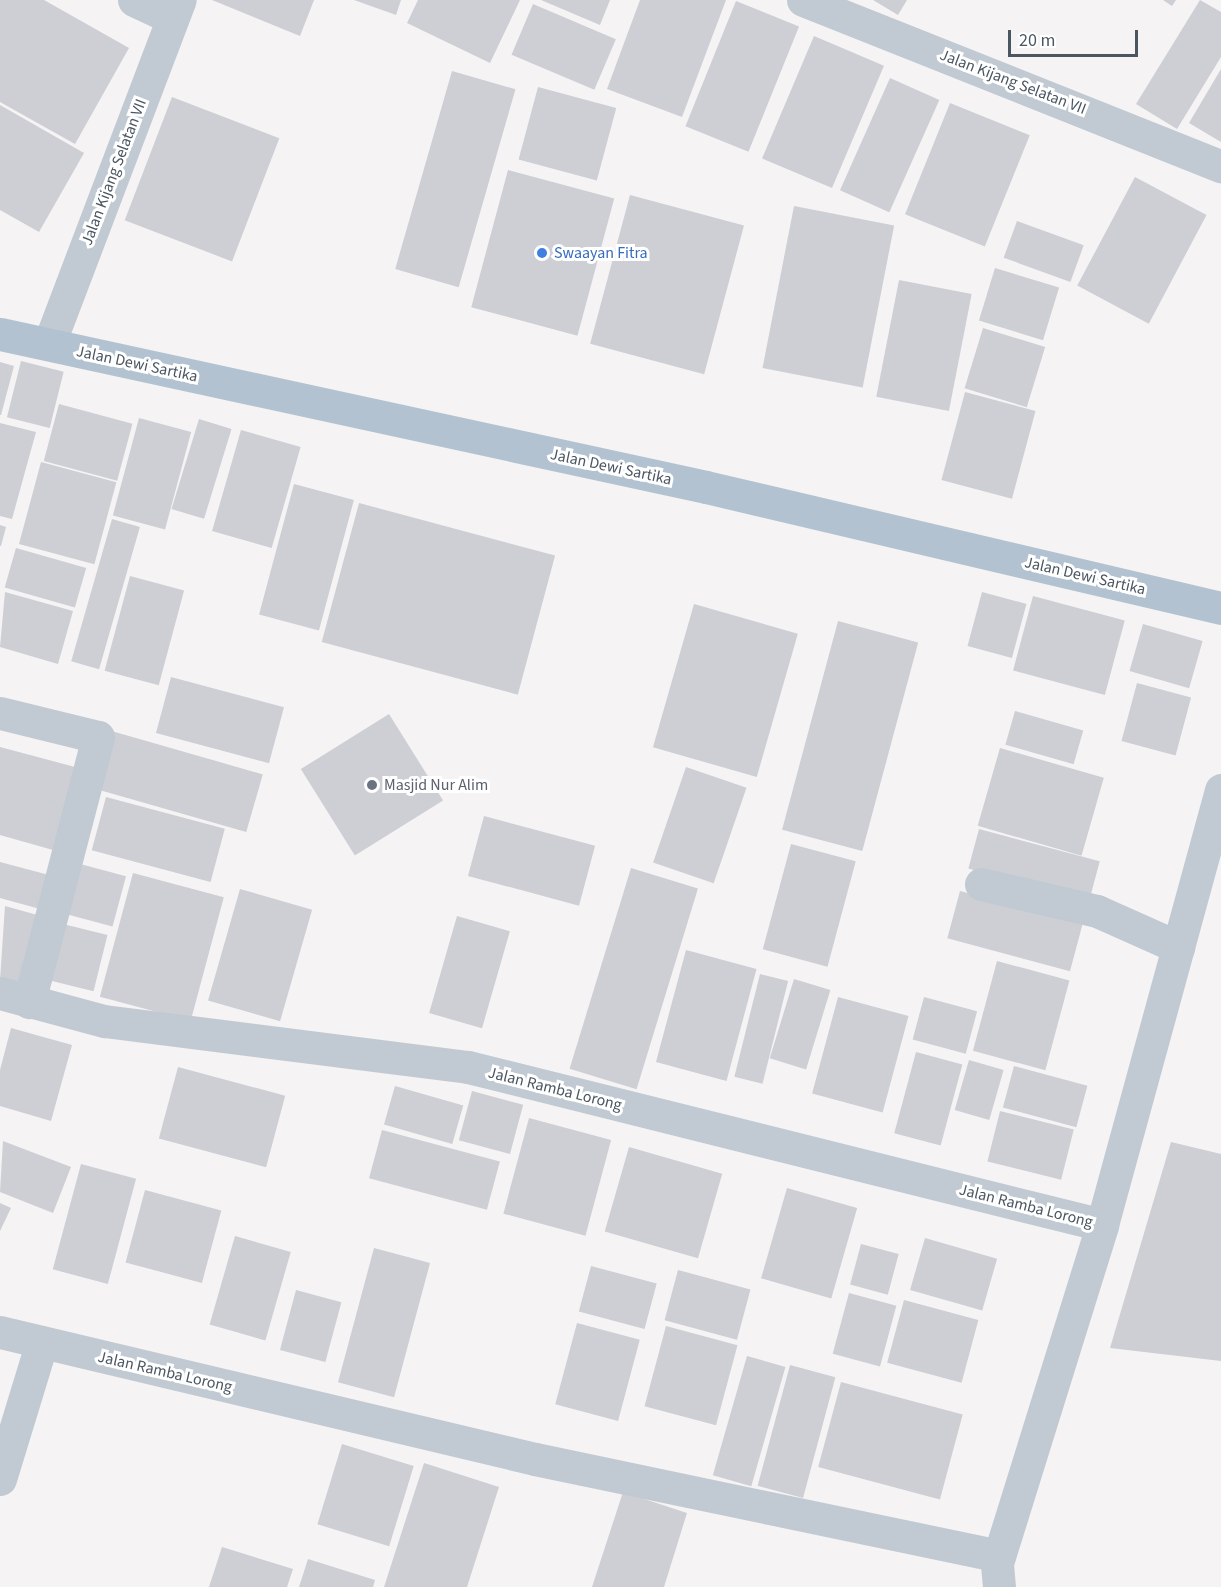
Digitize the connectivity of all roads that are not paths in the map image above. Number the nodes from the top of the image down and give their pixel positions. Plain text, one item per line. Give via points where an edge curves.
1 (134, 0) edge
2 (803, 0) edge
3 (176, 9) edge
4 (1221, 166) edge
5 (0, 334) edge
6 (49, 344) junction
7 (1221, 608) edge
8 (0, 713) edge
9 (1221, 790) edge
10 (981, 884) dead end
11 (1178, 947) junction
12 (14, 998) edge
13 (1102, 1225) junction
14 (0, 1332) edge
15 (42, 1342) junction
16 (0, 1479) edge
17 (999, 1571) edge

1 - 3 street
2 - 4 street, Jalan Kijang Selatan VII
3 - 6 street, Jalan Kijang Selatan VII
5 - 6 main road, Jalan Dewi Sartika
6 - 7 main road, Jalan Dewi Sartika via 706,488
8 - 12 street via 98,737
9 - 11 street, Jalan Ramba Lorong
10 - 11 street via 1097,911
11 - 13 street, Jalan Ramba Lorong
12 - 13 street, Jalan Ramba Lorong via 191,1034 468,1067
13 - 17 street, Jalan Ramba Lorong
14 - 15 street, Jalan Ramba Lorong
15 - 16 street
15 - 17 street, Jalan Ramba Lorong

